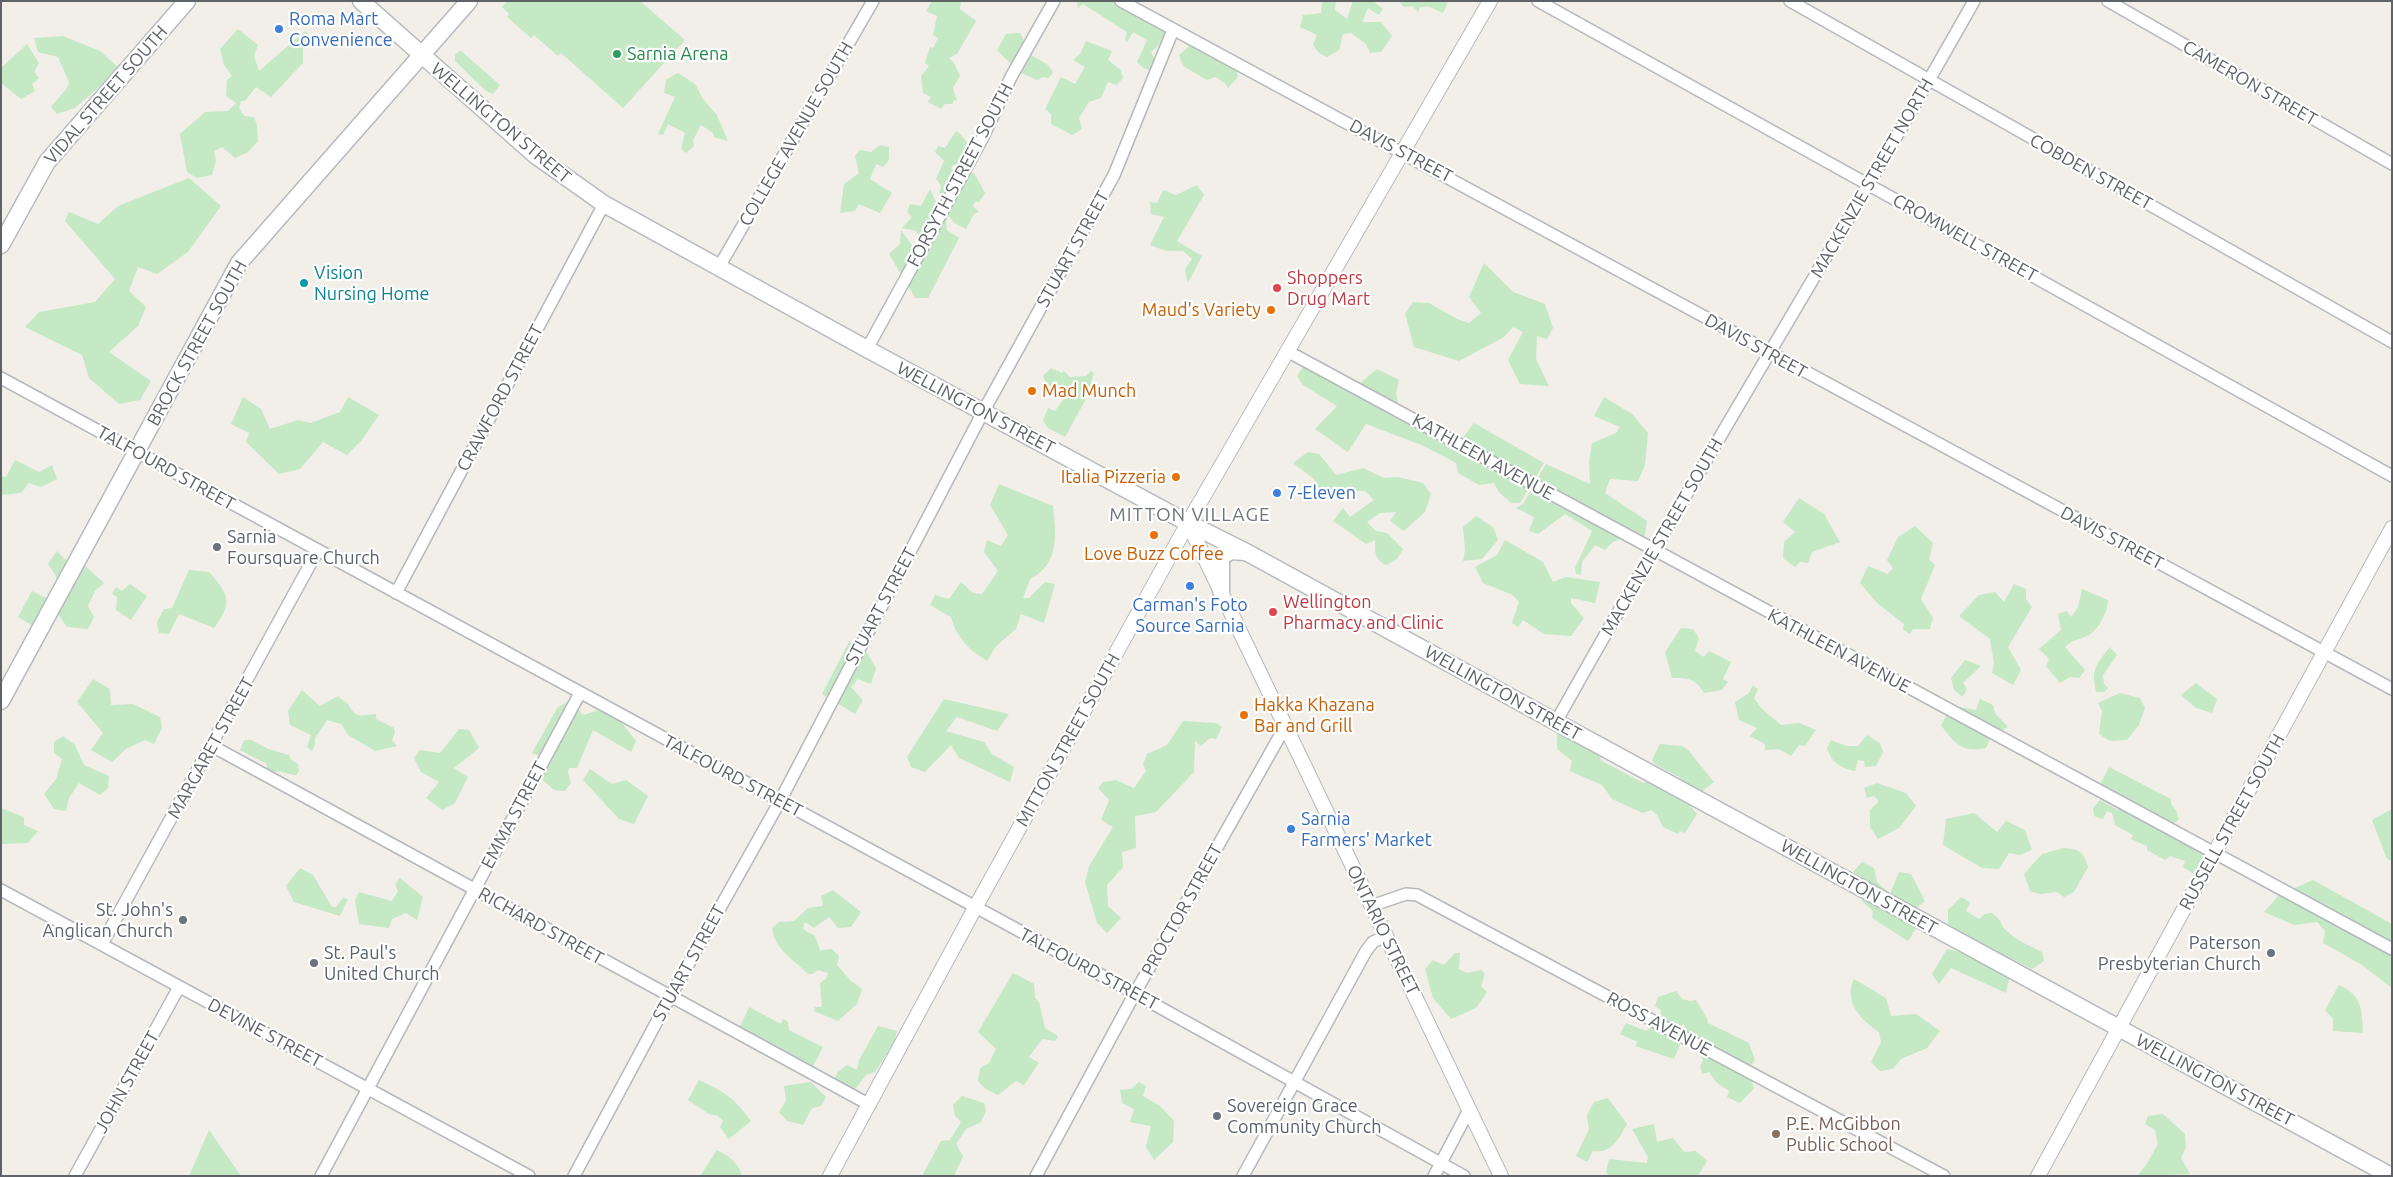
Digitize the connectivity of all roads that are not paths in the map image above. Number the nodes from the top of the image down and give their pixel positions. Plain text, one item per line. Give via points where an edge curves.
1 (187, 1) edge
2 (361, 1) edge
3 (469, 1) edge
4 (873, 1) edge
5 (1054, 1) edge
6 (1121, 1) edge
7 (1490, 1) edge
8 (1538, 1) edge
9 (1790, 1) edge
10 (1974, 1) edge
11 (2108, 1) edge
12 (1174, 30) junction
13 (421, 55) junction
14 (1929, 81) junction
15 (1403, 152) junction
16 (2392, 164) edge
17 (1869, 185) junction
18 (604, 204) junction
19 (1, 245) edge
20 (719, 267) junction
21 (2392, 342) edge
22 (867, 349) junction
23 (1287, 350) junction
24 (1769, 353) junction
25 (1, 378) edge
26 (983, 412) junction
27 (136, 453) junction
28 (2392, 476) edge
29 (1188, 522) junction
30 (2392, 528) edge
31 (318, 550) junction
32 (1653, 550) junction
33 (1248, 553) junction
34 (1221, 591) junction
35 (396, 593) junction
36 (2324, 653) junction
37 (2392, 690) edge
38 (580, 693) junction
39 (1, 701) edge
40 (1556, 722) junction
41 (1286, 725) junction
42 (212, 746) junction
43 (780, 801) junction
44 (2215, 854) junction
45 (1, 890) edge
46 (474, 890) junction
47 (1372, 906) junction
48 (975, 908) junction
49 (1386, 936) junction
50 (102, 944) junction
51 (2392, 950) edge
52 (180, 987) junction
53 (1135, 993) junction
54 (670, 997) junction
55 (2119, 1028) junction
56 (1294, 1082) junction
57 (368, 1088) junction
58 (870, 1105) junction
59 (1470, 1110) junction
60 (1441, 1163) junction
61 (76, 1176) edge
62 (320, 1176) edge
63 (529, 1176) edge
64 (574, 1176) edge
65 (830, 1176) edge
66 (1036, 1176) edge
67 (1243, 1176) edge
68 (1434, 1176) edge
69 (1464, 1176) edge
70 (1501, 1176) edge
71 (1944, 1176) edge
72 (2038, 1176) edge
73 (2391, 1176) edge

1 - 19 main road, VIDAL STREET SOUTH via 47,162
2 - 13 main road, WELLINGTON STREET
3 - 13 main road, BROCK STREET SOUTH
4 - 20 street, COLLEGE AVENUE SOUTH
5 - 22 street, FORSYTH STREET SOUTH
6 - 12 street, DAVIS STREET
7 - 15 street, MITTON STREET SOUTH
8 - 17 street, CROMWELL STREET
9 - 14 street, COBDEN STREET
10 - 14 street, MACKENZIE STREET NORTH
11 - 16 street, CAMERON STREET
12 - 15 street, DAVIS STREET
12 - 26 street, STUART STREET via 1114,176
13 - 18 main road, WELLINGTON STREET via 535,155
13 - 27 main road, BROCK STREET SOUTH via 239,263
14 - 17 street, MACKENZIE STREET NORTH
14 - 21 street, COBDEN STREET
15 - 23 street, MITTON STREET SOUTH
15 - 24 street, DAVIS STREET
17 - 24 street, MACKENZIE STREET NORTH
17 - 28 street, CROMWELL STREET
18 - 20 main road, WELLINGTON STREET
18 - 35 street, CRAWFORD STREET
20 - 22 main road, WELLINGTON STREET
22 - 26 main road, WELLINGTON STREET
23 - 29 street, MITTON STREET SOUTH
23 - 32 street, KATHLEEN AVENUE
24 - 32 street, MACKENZIE STREET SOUTH
24 - 36 street, DAVIS STREET
25 - 27 street, TALFOURD STREET
26 - 29 main road, WELLINGTON STREET
26 - 43 street, STUART STREET
27 - 31 street, TALFOURD STREET
27 - 39 main road, BROCK STREET SOUTH
29 - 33 main road, WELLINGTON STREET
29 - 34 street, ONTARIO STREET
29 - 48 street, MITTON STREET SOUTH
30 - 36 street, RUSSELL STREET SOUTH
31 - 35 street, TALFOURD STREET
31 - 42 street, MARGARET STREET
32 - 40 street, MACKENZIE STREET SOUTH
32 - 44 street, KATHLEEN AVENUE
33 - 34 main road via 1231,550 1221,557
33 - 40 main road, WELLINGTON STREET
34 - 41 street, ONTARIO STREET
35 - 38 street, TALFOURD STREET
36 - 37 street, DAVIS STREET
36 - 44 street, RUSSELL STREET SOUTH
38 - 43 street, TALFOURD STREET
38 - 46 street, EMMA STREET
40 - 55 main road, WELLINGTON STREET
41 - 47 street, ONTARIO STREET
41 - 53 street, PROCTOR STREET
42 - 46 street, RICHARD STREET
42 - 50 street, MARGARET STREET
43 - 48 street, TALFOURD STREET
43 - 54 street, STUART STREET
44 - 51 street, KATHLEEN AVENUE
44 - 55 street, RUSSELL STREET SOUTH
45 - 50 street, DEVINE STREET
46 - 54 street, RICHARD STREET
46 - 57 street, EMMA STREET
47 - 49 street, ONTARIO STREET
47 - 71 street, ROSS AVENUE via 1406,894 1417,895
48 - 53 street, TALFOURD STREET
48 - 58 street, MITTON STREET SOUTH
49 - 56 street via 1373,942 1366,951
49 - 59 street, ONTARIO STREET
50 - 52 street, DEVINE STREET
52 - 57 street, DEVINE STREET
52 - 61 street, JOHN STREET
53 - 56 street, TALFOURD STREET
53 - 66 street, PROCTOR STREET
54 - 58 street, RICHARD STREET
54 - 64 street, STUART STREET
55 - 72 street, RUSSELL STREET SOUTH
55 - 73 main road, WELLINGTON STREET
56 - 60 street, TALFOURD STREET
56 - 67 street
57 - 62 street, EMMA STREET
57 - 63 street, DEVINE STREET
58 - 65 street, MITTON STREET SOUTH
59 - 60 street
59 - 70 street, ONTARIO STREET
60 - 68 street
60 - 69 street, TALFOURD STREET

